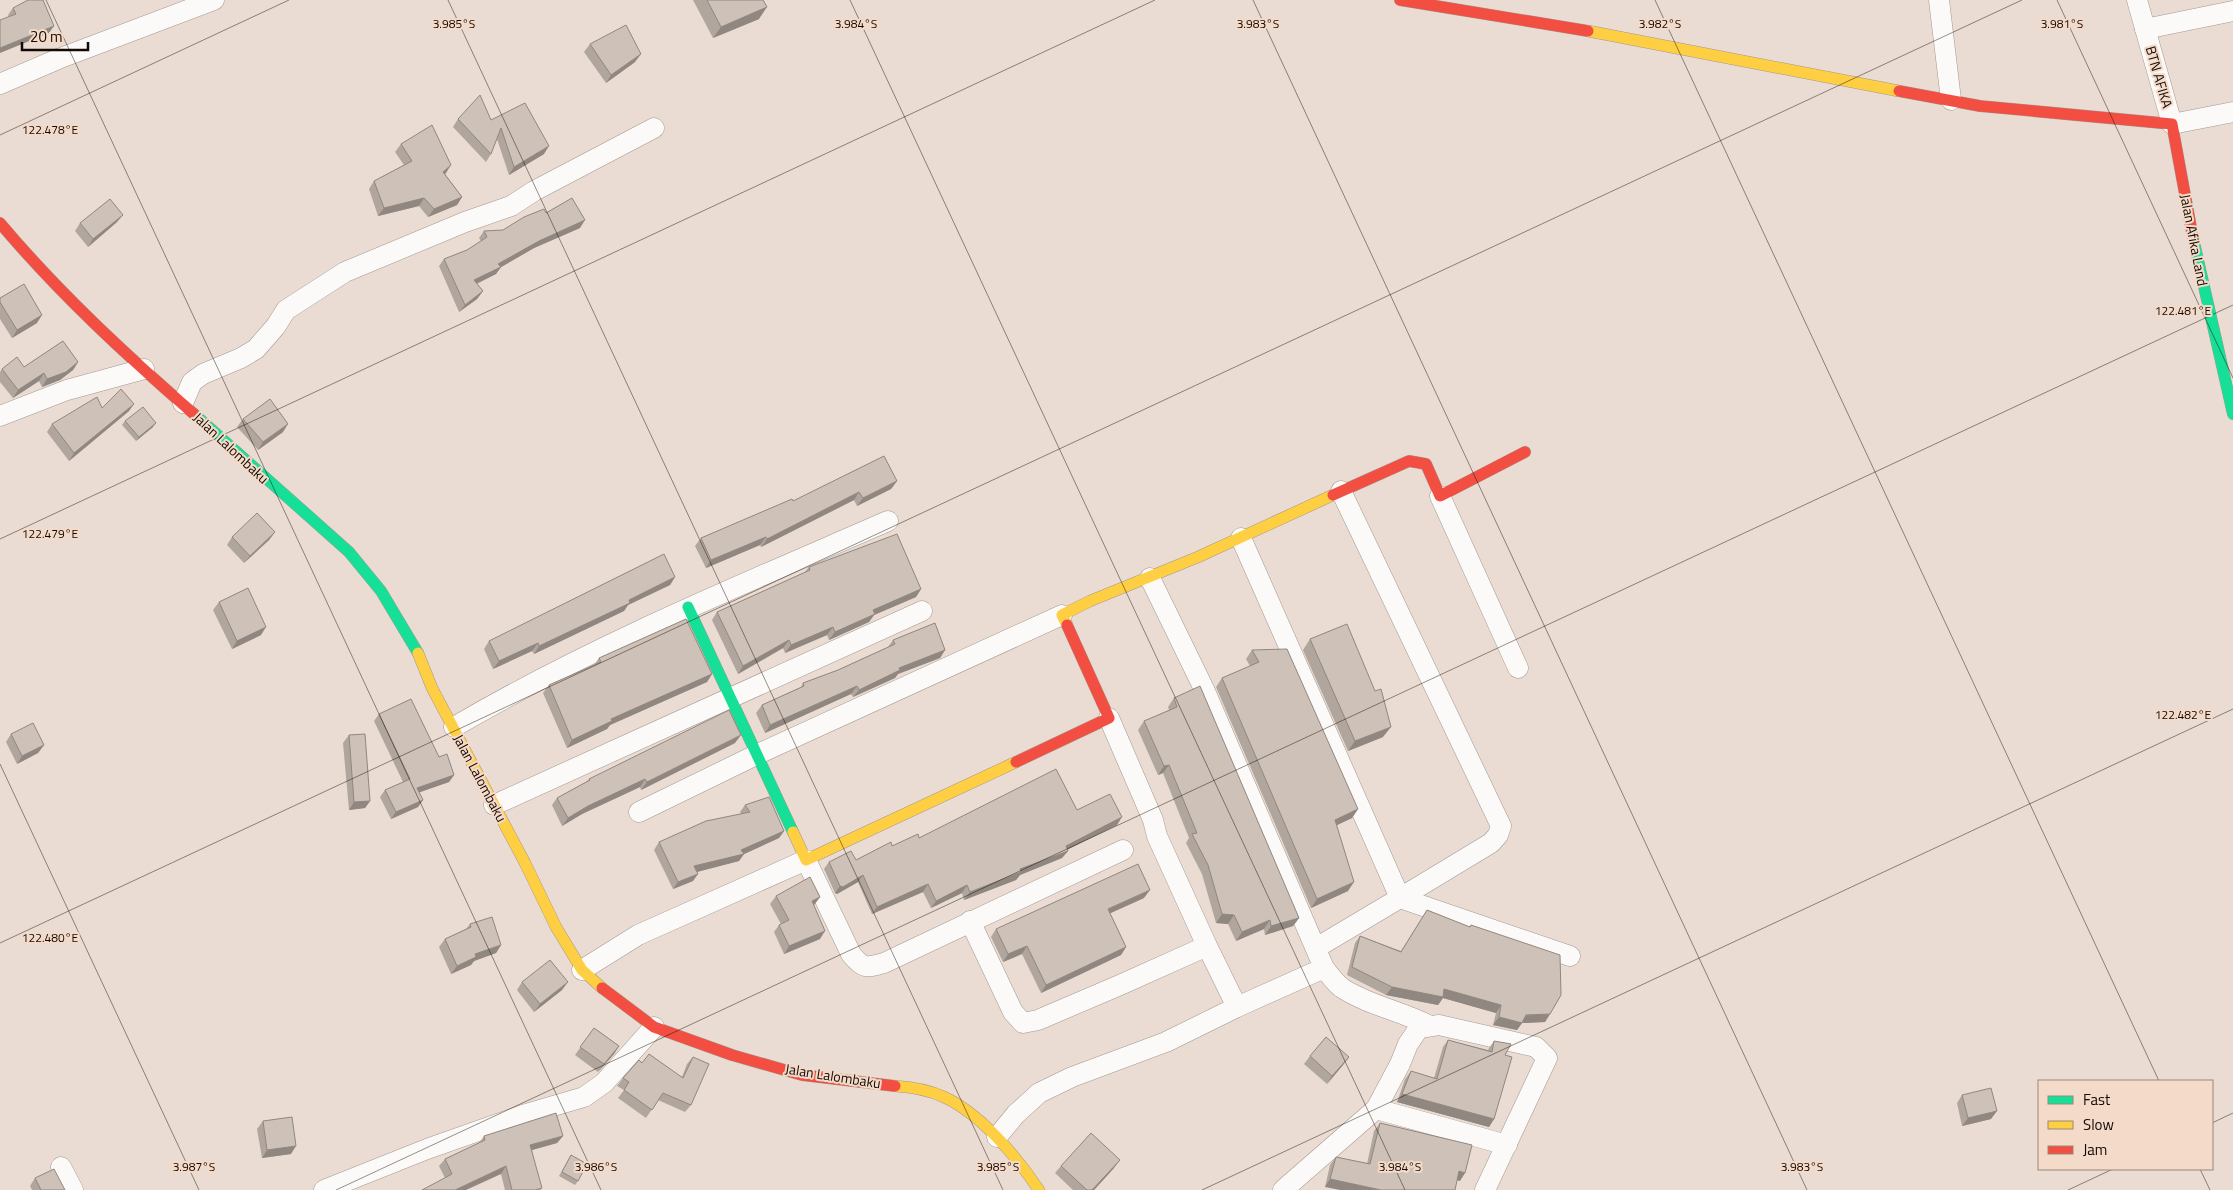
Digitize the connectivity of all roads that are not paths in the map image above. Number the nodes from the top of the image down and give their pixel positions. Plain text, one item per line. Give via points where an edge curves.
1 (214, 0) edge
2 (1400, 0) edge
3 (1939, 0) edge
4 (2137, 0) edge
5 (2233, 11) edge
6 (2145, 29) junction
7 (0, 84) edge
8 (1952, 100) junction
9 (2233, 112) edge
10 (2172, 124) junction
11 (654, 128) dead end
12 (0, 223) edge
13 (144, 370) junction
14 (183, 404) junction
15 (2233, 414) edge
16 (0, 416) edge
17 (1525, 452) dead end
18 (1341, 491) junction
19 (1440, 496) junction
20 (888, 521) dead end
21 (1241, 538) junction
22 (1150, 578) junction
23 (688, 608) junction
24 (922, 611) dead end
25 (1062, 615) junction
26 (1518, 668) dead end
27 (732, 698) junction
28 (1109, 718) junction
29 (454, 727) junction
30 (758, 754) junction
31 (494, 805) junction
32 (639, 812) dead end
33 (1123, 850) dead end
34 (806, 860) junction
35 (1400, 898) junction
36 (970, 922) junction
37 (1207, 946) junction
38 (1316, 948) junction
39 (1570, 956) dead end
40 (1324, 968) junction
41 (582, 970) junction
42 (1237, 1007) junction
43 (1428, 1025) junction
44 (654, 1027) junction
45 (1376, 1109) junction
46 (997, 1137) junction
47 (1507, 1145) junction
48 (61, 1167) dead end
49 (73, 1190) edge
50 (324, 1190) edge
51 (1038, 1190) edge
52 (1283, 1190) edge
53 (1485, 1190) edge

1 - 7 street
2 - 8 street via 1562,26
3 - 8 street
4 - 6 street, BTN AFIKA
5 - 6 street
6 - 10 street, BTN AFIKA
8 - 10 street via 1980,106
9 - 10 street, BTN AFIKA
10 - 15 street, Jalan Afika Land via 2195,249
11 - 14 street via 511,206 345,272 286,310 256,349 192,382
12 - 13 street, Jalan Lalombaku via 36,266
13 - 14 street, Jalan Lalombaku
13 - 16 street via 67,390
14 - 29 street, Jalan Lalombaku via 354,559 381,591 404,628
17 - 19 street
18 - 19 street via 1401,464 1417,461 1426,464
18 - 21 street
18 - 35 street via 1501,826 1491,843
19 - 26 street
20 - 23 street
21 - 22 street
21 - 35 street
22 - 25 street
22 - 38 street via 1204,689
23 - 27 street
23 - 29 street via 513,693
24 - 27 street
25 - 28 street
25 - 30 street
27 - 30 street
27 - 31 street
28 - 34 street
28 - 37 street
29 - 31 street, Jalan Lalombaku
30 - 32 street
30 - 34 street
31 - 41 street, Jalan Lalombaku via 556,927
33 - 36 street
34 - 36 street via 851,954 863,966 884,963
34 - 41 street via 638,935
35 - 38 street
35 - 39 street
36 - 37 street via 1014,1012 1024,1023 1038,1020
37 - 42 street
38 - 40 street
40 - 42 street
40 - 43 street via 1340,987
41 - 44 street, Jalan Lalombaku
42 - 46 street via 1166,1042 1072,1077 1039,1094
43 - 45 street via 1419,1028 1408,1044
43 - 47 street via 1536,1047 1543,1053 1546,1063
44 - 46 street, Jalan Lalombaku via 732,1056 802,1075 908,1087 942,1096 964,1108
44 - 50 street via 604,1083 584,1097 427,1149
45 - 47 street
45 - 52 street
46 - 51 street, Jalan Lalombaku via 1020,1160
47 - 53 street
48 - 49 street

